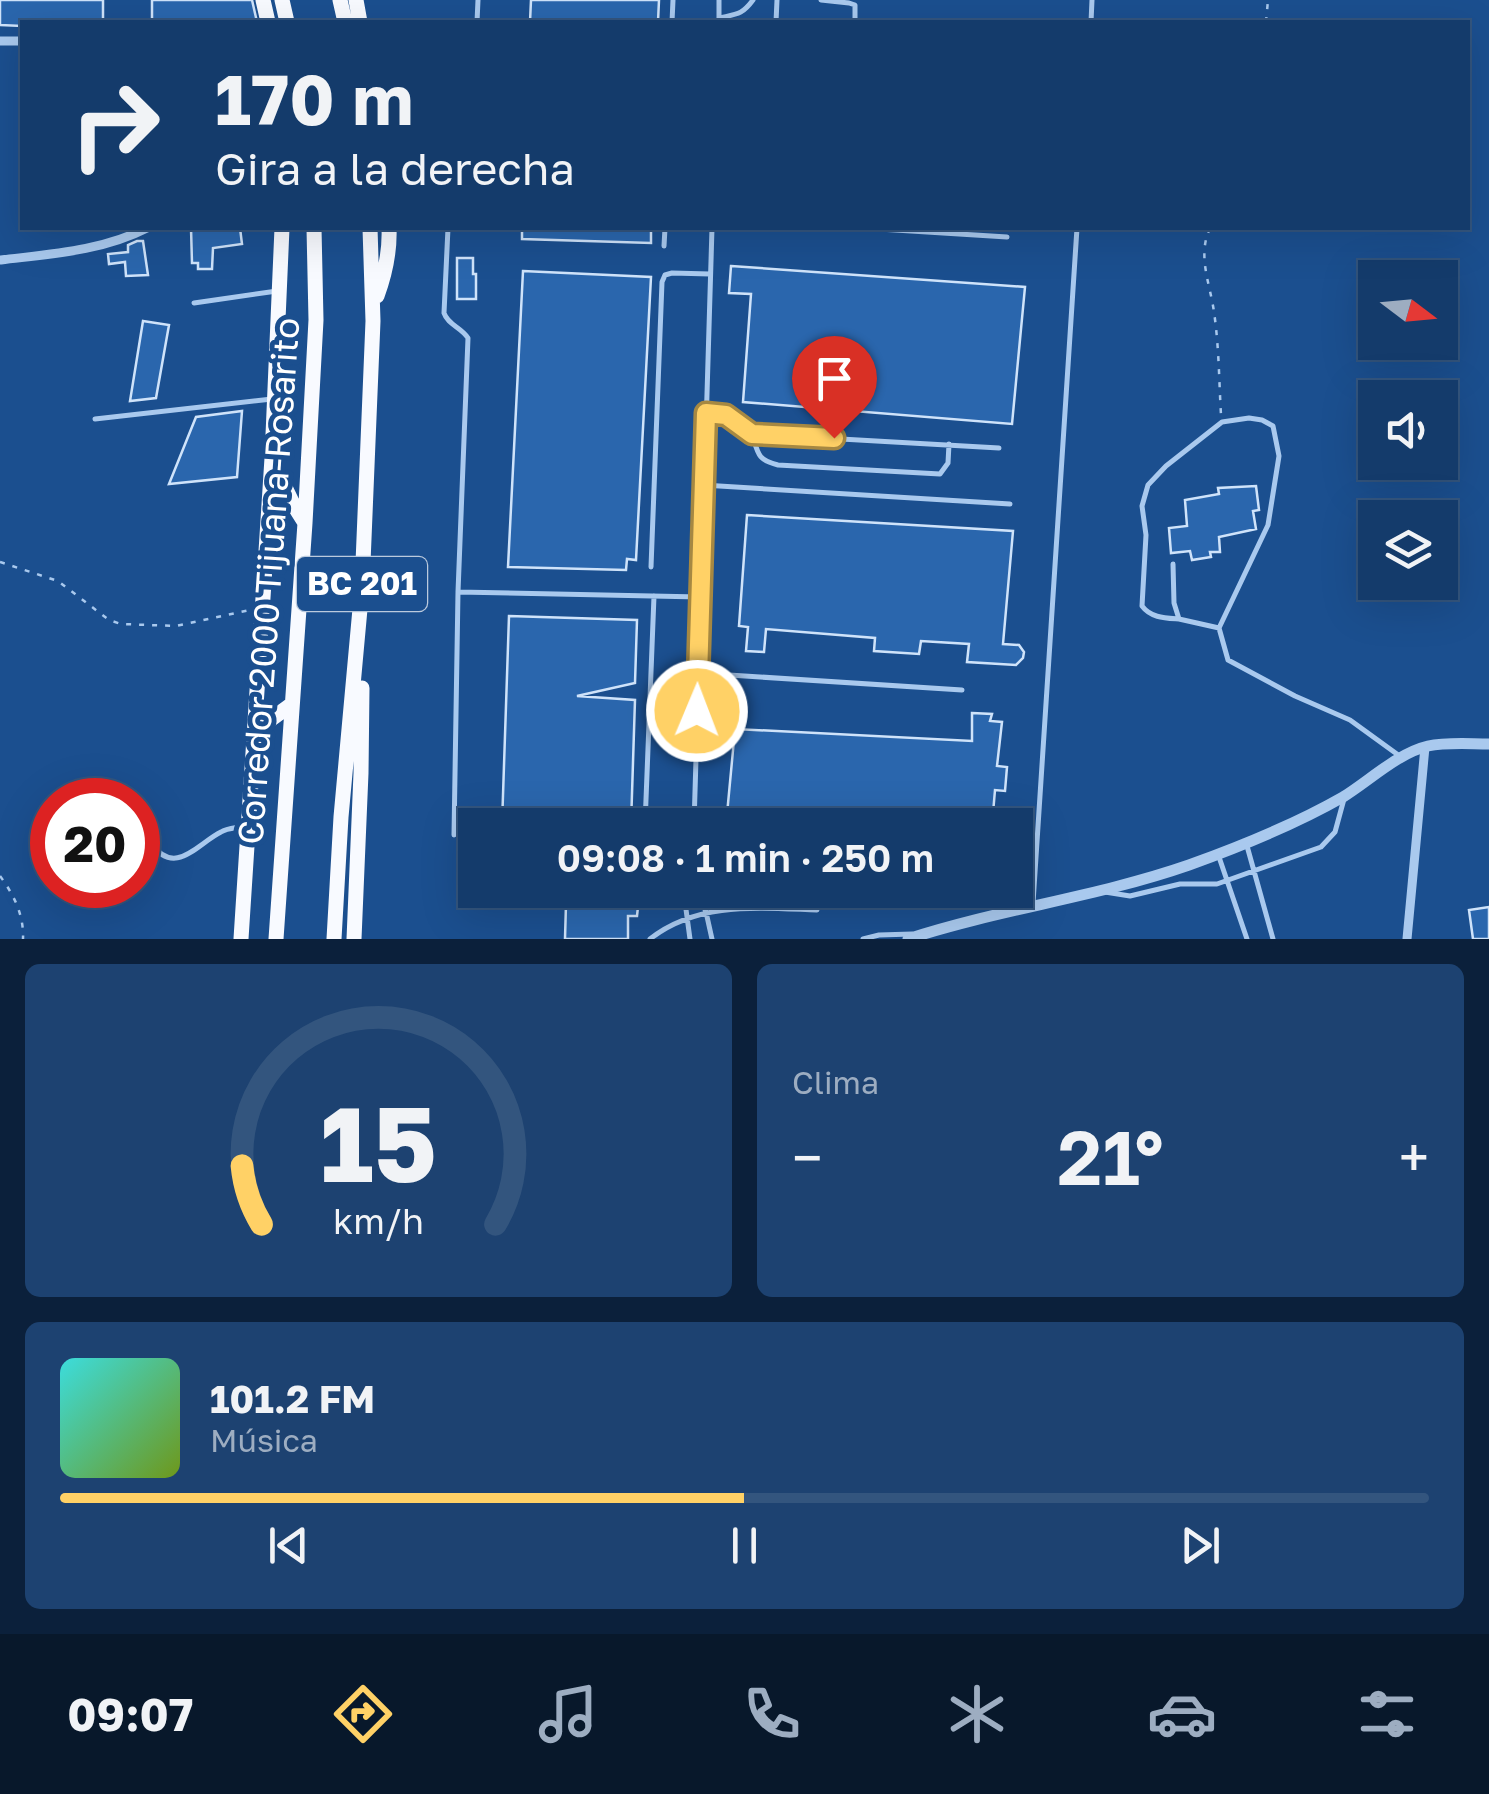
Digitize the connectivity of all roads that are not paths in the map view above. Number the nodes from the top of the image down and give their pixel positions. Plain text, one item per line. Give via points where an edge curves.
1 (720, 0) edge
2 (753, 0) edge
3 (821, 0) edge
4 (719, 20) edge
5 (855, 20) edge
6 (142, 230) edge
7 (282, 230) edge
8 (314, 230) edge
9 (370, 230) edge
10 (389, 230) edge
11 (448, 230) edge
12 (664, 230) edge
13 (712, 230) edge
14 (891, 230) edge
15 (1077, 230) edge
16 (1007, 238) dead end
17 (664, 246) dead end
18 (1, 260) edge
19 (710, 274) junction
20 (280, 291) junction
21 (194, 303) dead end
22 (372, 309) junction
23 (275, 399) junction
24 (706, 413) junction
25 (95, 419) dead end
26 (752, 434) junction
27 (949, 444) junction
28 (998, 448) dead end
29 (272, 458) junction
30 (703, 485) junction
31 (1010, 504) dead end
32 (305, 523) junction
33 (1174, 564) dead end
34 (651, 566) dead end
35 (362, 587) junction
36 (458, 592) junction
37 (654, 596) junction
38 (700, 597) junction
39 (1179, 619) junction
40 (1219, 628) junction
41 (698, 673) junction
42 (962, 690) dead end
43 (292, 704) junction
44 (253, 736) junction
45 (1489, 744) edge
46 (1425, 746) junction
47 (1402, 758) junction
48 (1344, 796) junction
49 (645, 808) edge
50 (694, 808) edge
51 (248, 826) junction
52 (454, 835) dead end
53 (1246, 843) junction
54 (160, 852) edge
55 (1218, 854) junction
56 (1254, 870) junction
57 (1228, 880) junction
58 (1033, 891) edge
59 (1102, 891) junction
60 (1033, 906) edge
61 (685, 908) edge
62 (704, 908) edge
63 (1024, 908) edge
64 (817, 910) dead end
65 (706, 912) junction
66 (686, 920) junction
67 (925, 934) junction
68 (241, 939) edge
69 (276, 939) edge
70 (334, 939) edge
71 (354, 939) edge
72 (650, 939) edge
73 (690, 939) edge
74 (712, 939) edge
75 (863, 939) edge
76 (908, 939) edge
77 (1247, 939) edge
78 (1272, 939) edge
79 (1407, 939) edge

1 - 4 lane
2 - 4 lane via 740,14
3 - 5 lane via 849,2
6 - 18 street via 110,243
7 - 20 highway
8 - 32 highway, Corredor 2000 Tijuana-Rosarito / BC 201
9 - 22 highway, BC 201
10 - 22 highway
11 - 36 lane via 444,313 468,338
12 - 17 lane
13 - 19 lane
14 - 16 lane
15 - 58 lane
19 - 24 lane
19 - 34 lane via 672,273 662,282
20 - 21 lane
20 - 23 highway
22 - 35 highway, BC 201
23 - 25 lane
23 - 29 highway
24 - 26 lane via 726,415
24 - 30 lane
26 - 27 lane
26 - 27 lane via 764,462 914,474 940,474
27 - 28 lane
29 - 32 highway
29 - 44 highway
30 - 31 lane
30 - 38 lane
32 - 43 highway, Corredor 2000 Tijuana-Rosarito / BC 201
33 - 39 lane
35 - 70 highway, BC 201
35 - 71 highway
36 - 37 lane
36 - 52 lane
37 - 38 lane
37 - 49 lane
38 - 41 lane
39 - 40 lane
39 - 40 lane via 1156,617 1142,606 1148,485 1222,422 1262,420 1273,426 1280,456 1268,525
40 - 47 lane via 1228,660 1350,720
41 - 42 lane
41 - 50 lane
43 - 44 highway
43 - 69 highway, Corredor 2000 Tijuana-Rosarito / BC 201
44 - 51 highway
45 - 46 street
46 - 47 street
46 - 79 street
47 - 48 street
48 - 53 street
48 - 56 lane via 1334,832 1322,847
51 - 54 lane via 223,830 194,853 177,858
51 - 68 highway
53 - 55 street
53 - 56 lane
55 - 57 lane
55 - 59 street
56 - 57 lane
56 - 78 lane
57 - 59 lane via 1130,896
57 - 77 lane
59 - 60 street
61 - 66 lane
62 - 65 lane
63 - 67 street
64 - 65 lane
65 - 66 lane
65 - 74 lane
66 - 72 lane
66 - 73 lane
67 - 75 lane
67 - 76 street

